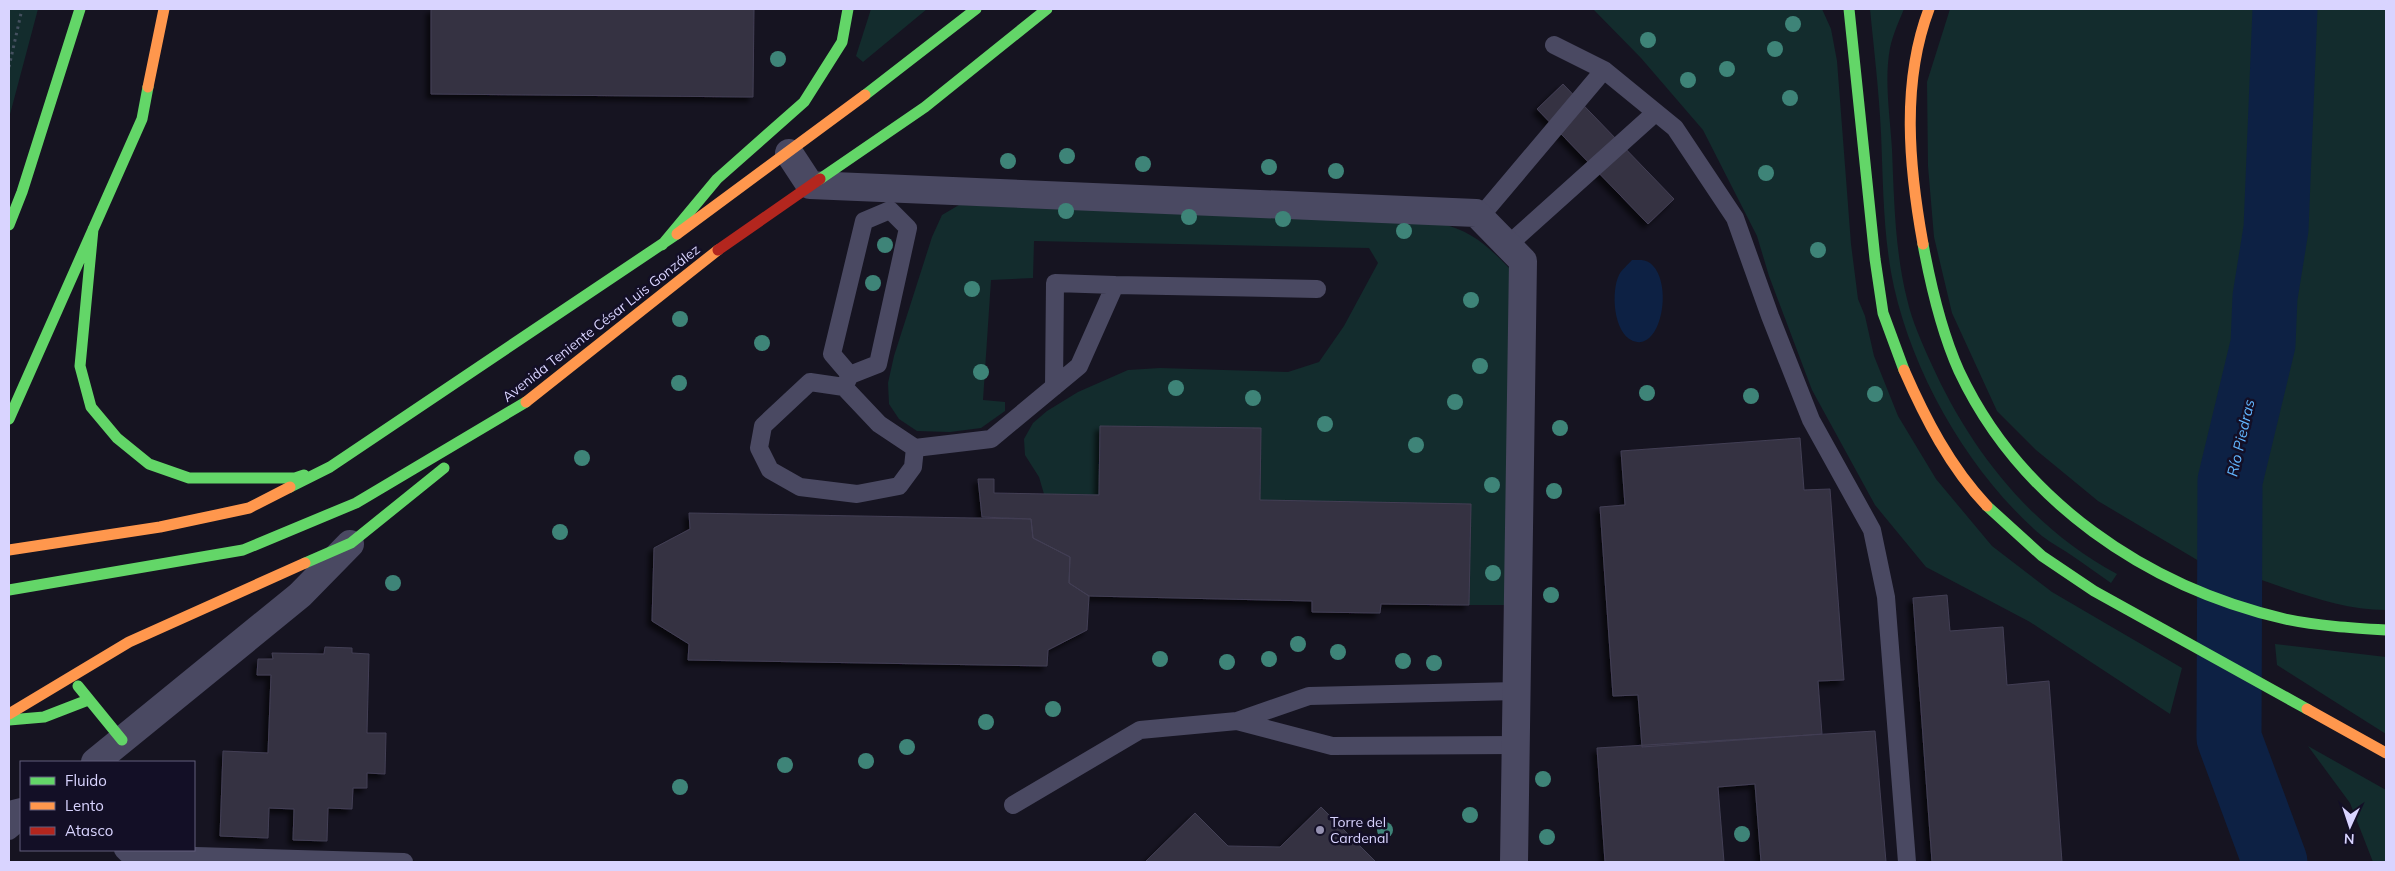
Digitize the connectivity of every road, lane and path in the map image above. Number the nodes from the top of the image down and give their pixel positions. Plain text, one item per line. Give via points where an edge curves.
1 (22, 9) edge
2 (80, 9) edge
3 (164, 9) edge
4 (848, 9) edge
5 (976, 9) edge
6 (1047, 9) edge
7 (1849, 9) edge
8 (1929, 9) edge
9 (1554, 45) dead end
10 (9, 67) edge
11 (1604, 70) junction
12 (1655, 113) junction
13 (789, 152) junction
14 (810, 185) junction
15 (893, 199) junction
16 (1480, 217) junction
17 (9, 225) edge
18 (93, 229) junction
19 (662, 245) junction
20 (1508, 245) junction
21 (1115, 286) junction
22 (1317, 290) dead end
23 (847, 381) junction
24 (1054, 387) junction
25 (517, 409) junction
26 (9, 419) edge
27 (915, 448) junction
28 (330, 467) junction
29 (351, 543) junction
30 (9, 550) edge
31 (9, 590) edge
32 (2386, 630) edge
33 (72, 676) junction
34 (1516, 691) junction
35 (88, 700) junction
36 (9, 714) edge
37 (9, 720) edge
38 (1237, 721) junction
39 (122, 740) junction
40 (1516, 745) junction
41 (2386, 753) edge
42 (96, 761) edge
43 (1013, 806) dead end
44 (20, 822) edge
45 (9, 831) edge
46 (124, 851) edge
47 (404, 862) edge
48 (1514, 862) edge
49 (1907, 862) edge

1 - 10 path
2 - 17 main road
3 - 18 main road via 142,119
4 - 19 main road via 842,42 804,102 717,179
5 - 13 main road, Avenida Teniente César Luis González
6 - 14 main road, Avenida Teniente César Luis González via 924,107
7 - 41 main road via 1883,313 1921,409 1949,457 1985,505 2042,556 2118,605
8 - 32 main road via 1912,78 1911,145 1924,256 1956,363 1987,419 2025,471 2067,512 2128,557 2183,585 2238,608 2300,622
9 - 11 lane
11 - 12 lane
11 - 16 lane
12 - 20 lane
12 - 49 lane via 1675,128 1735,218 1811,420 1872,530 1886,597
13 - 14 street
13 - 19 main road, Avenida Teniente César Luis González
14 - 15 street
14 - 25 main road, Avenida Teniente César Luis González via 720,248
15 - 16 street via 1476,213
15 - 23 lane via 864,221 832,354
15 - 23 lane via 908,228 878,364
16 - 20 street
18 - 26 main road
18 - 28 main road via 80,366 91,407 117,438 149,464 189,478 295,478
19 - 28 main road, Avenida Teniente César Luis González
20 - 34 street via 1523,261
21 - 22 lane
21 - 24 lane via 1080,366
21 - 24 lane via 1055,283
23 - 27 lane via 879,424
23 - 27 lane via 810,382 763,426 759,448 770,470 800,487 857,494 899,486 913,467
24 - 27 lane via 991,439
25 - 29 main road
25 - 31 main road, Avenida Teniente César Luis González via 356,503 243,550
28 - 30 main road, Avenida Teniente César Luis González via 249,508 160,527
29 - 33 main road via 129,642
29 - 39 street via 300,595
33 - 35 main road
33 - 36 main road
34 - 38 lane via 1309,696
34 - 40 street
35 - 37 main road via 44,717
35 - 39 main road
38 - 40 lane via 1332,746
38 - 43 lane via 1140,730
39 - 42 street
40 - 48 street
44 - 45 lane
46 - 47 lane via 127,854

